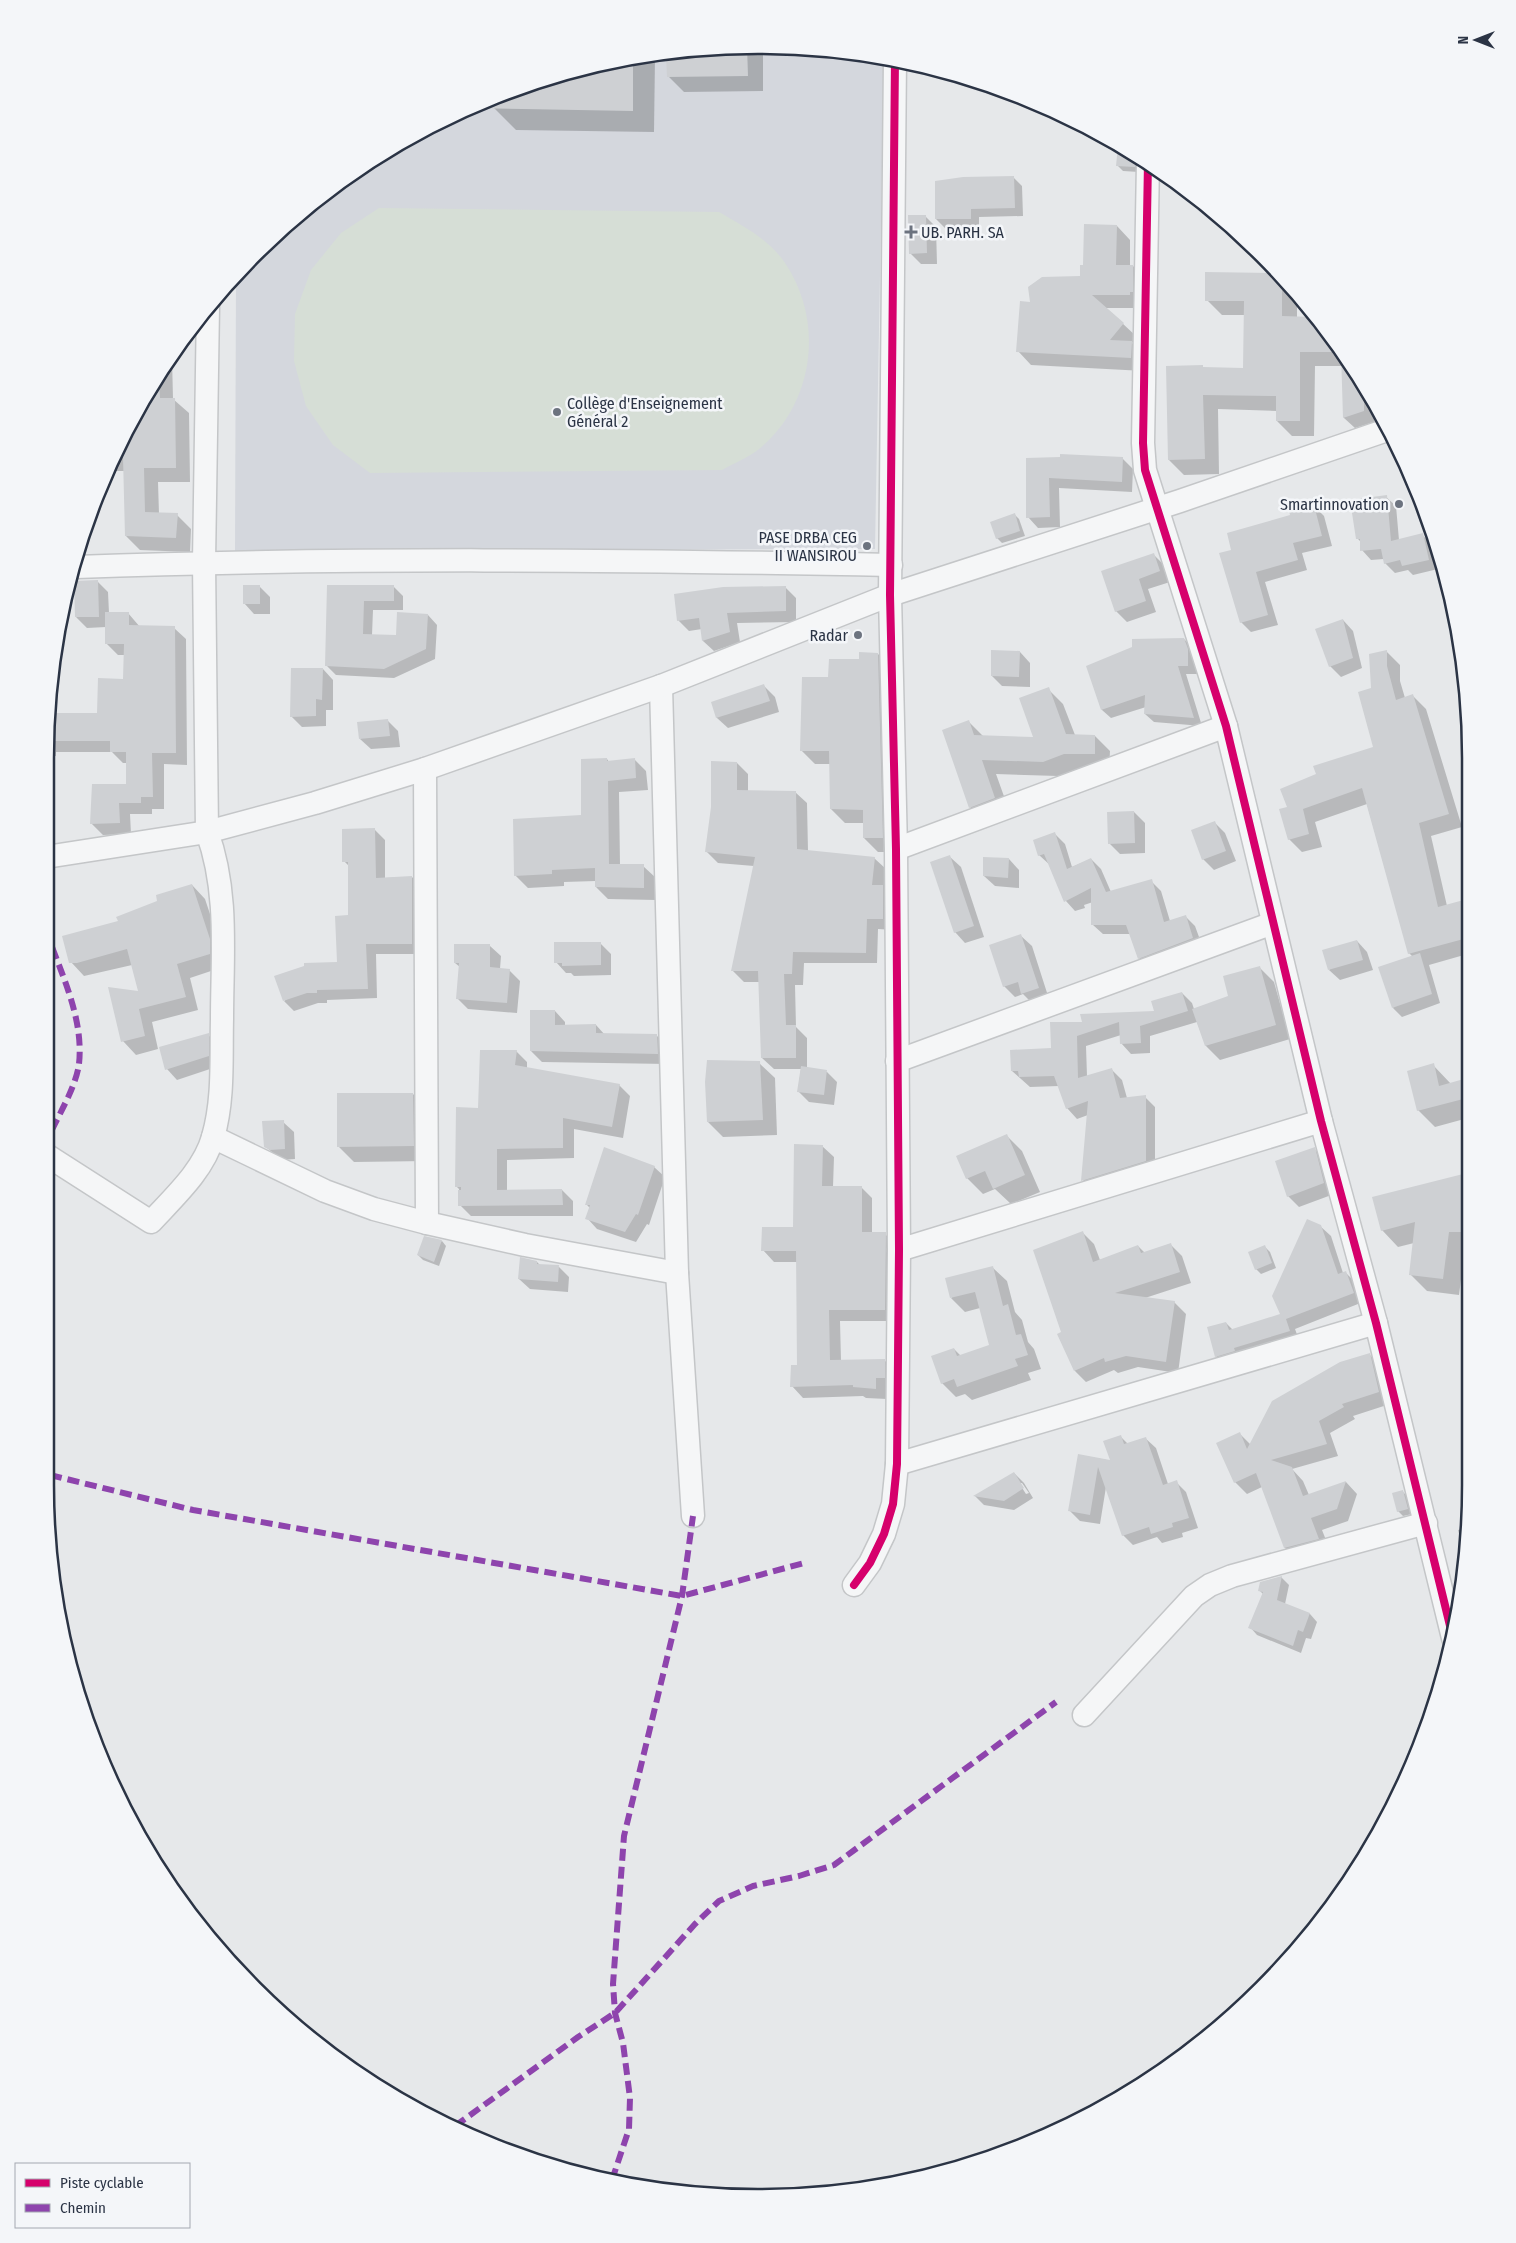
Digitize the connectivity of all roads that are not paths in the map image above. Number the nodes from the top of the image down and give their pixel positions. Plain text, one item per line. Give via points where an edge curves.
1 (895, 67) edge
2 (1148, 171) edge
3 (207, 320) edge
4 (1382, 432) edge
5 (1158, 507) junction
6 (204, 562) junction
7 (892, 564) junction
8 (81, 567) edge
9 (890, 594) junction
10 (661, 686) junction
11 (1226, 726) junction
12 (425, 770) junction
13 (207, 832) junction
14 (896, 849) junction
15 (54, 855) edge
16 (1272, 923) junction
17 (897, 1061) junction
18 (1321, 1121) junction
19 (213, 1137) junction
20 (54, 1160) edge
21 (426, 1223) junction
22 (899, 1250) junction
23 (677, 1273) junction
24 (1376, 1323) junction
25 (898, 1464) junction
26 (692, 1516) dead end
27 (1426, 1523) junction
28 (854, 1585) dead end
29 (1449, 1621) edge
30 (1084, 1715) dead end

1 - 7 street
2 - 5 street via 1143,443 1145,470
3 - 6 street
4 - 5 street
5 - 9 street
5 - 11 street
6 - 7 street
6 - 8 street
6 - 13 street
7 - 9 street
9 - 10 street
9 - 14 street
10 - 12 street
10 - 23 street
11 - 14 street
11 - 16 street
12 - 13 street
12 - 21 street
13 - 15 street
13 - 19 street via 215,854 223,905 221,1084
14 - 17 street
16 - 17 street
16 - 18 street
17 - 22 street
18 - 22 street
18 - 24 street
19 - 20 street via 192,1178 151,1222
19 - 21 street via 325,1191
21 - 23 street
22 - 25 street
23 - 26 street
24 - 25 street
24 - 27 street
25 - 28 street via 893,1504 884,1534 870,1563
27 - 29 street
27 - 30 street via 1232,1576 1210,1585 1194,1596

